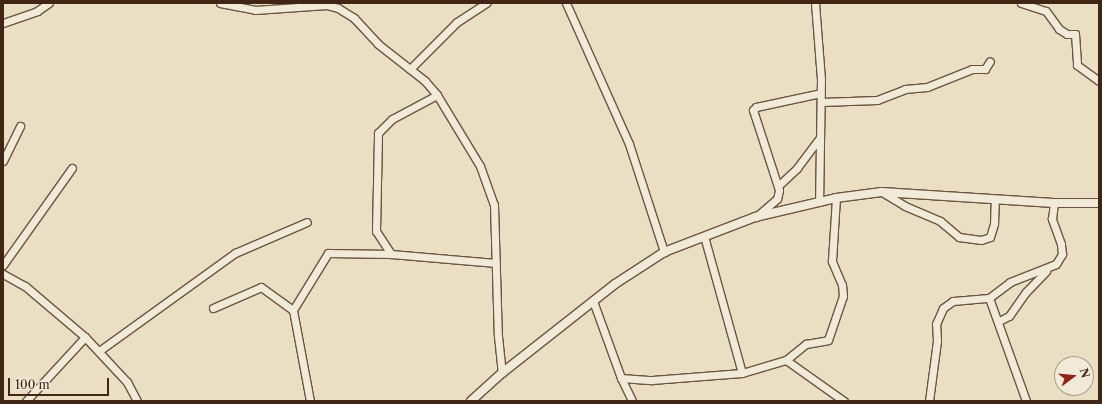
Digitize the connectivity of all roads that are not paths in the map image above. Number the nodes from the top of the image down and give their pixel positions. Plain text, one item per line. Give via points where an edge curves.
1 (49, 3) edge
2 (220, 3) edge
3 (486, 3) edge
4 (566, 3) edge
5 (815, 3) edge
6 (1021, 3) edge
7 (284, 6) edge
8 (3, 23) edge
9 (990, 61) dead end
10 (410, 69) junction
11 (1099, 81) edge
12 (821, 92) junction
13 (437, 95) junction
14 (821, 102) junction
15 (20, 126) dead end
16 (819, 139) junction
17 (3, 161) edge
18 (72, 168) dead end
19 (778, 186) junction
20 (882, 192) junction
21 (836, 198) junction
22 (995, 199) junction
23 (819, 202) junction
24 (1054, 203) junction
25 (1099, 203) edge
26 (756, 217) junction
27 (307, 222) dead end
28 (704, 236) junction
29 (664, 252) junction
30 (391, 254) junction
31 (496, 262) junction
32 (3, 266) edge
33 (1048, 269) junction
34 (3, 274) edge
35 (989, 298) junction
36 (593, 300) junction
37 (213, 308) dead end
38 (293, 310) junction
39 (999, 321) junction
40 (85, 337) junction
41 (99, 351) junction
42 (786, 360) junction
43 (502, 373) junction
44 (742, 373) junction
45 (621, 378) junction
46 (930, 390) junction
47 (26, 401) edge
48 (137, 401) edge
49 (310, 401) edge
50 (471, 401) edge
51 (632, 401) edge
52 (844, 401) edge
53 (929, 401) edge
54 (936, 401) edge
55 (1024, 401) edge

1 - 8 street via 37,11
2 - 7 street via 255,10
3 - 10 street via 457,22
4 - 29 street via 629,144
5 - 12 street
6 - 11 street via 1046,11 1059,29 1066,34 1075,34 1078,64
7 - 10 street via 327,5 338,8 354,18 378,44
9 - 14 street via 985,69 972,69 927,87 905,89 877,100
10 - 13 street
12 - 14 street
12 - 19 street via 756,107 753,110
13 - 30 street via 392,119 378,133 376,231
13 - 31 street via 488,183 496,216
14 - 16 street
15 - 17 street
16 - 19 street via 797,168
16 - 23 street
18 - 32 street
19 - 26 street via 777,199
20 - 21 street
20 - 22 street
20 - 22 street via 905,206 940,221 959,237 981,240 990,237 994,224
21 - 23 street
21 - 42 street via 832,261 842,285 843,296 828,340 806,344
22 - 24 street
23 - 26 street
24 - 25 street
24 - 33 street via 1052,219 1062,254 1060,260
26 - 28 street
27 - 41 street via 234,253
28 - 29 street
28 - 44 street
29 - 36 street
30 - 31 street
30 - 38 street via 328,252
31 - 43 street
33 - 35 street via 1010,282
33 - 39 street via 1026,292 1009,316
34 - 40 street via 25,286
35 - 39 street
35 - 46 street via 953,301 943,308 936,324 937,341
36 - 43 street
36 - 45 street
37 - 38 street via 261,287 269,290
38 - 49 street
39 - 55 street
40 - 41 street
40 - 47 street
41 - 48 street via 127,382
42 - 44 street
42 - 52 street
43 - 50 street
44 - 45 street via 652,380
45 - 51 street
46 - 53 street
46 - 54 street

